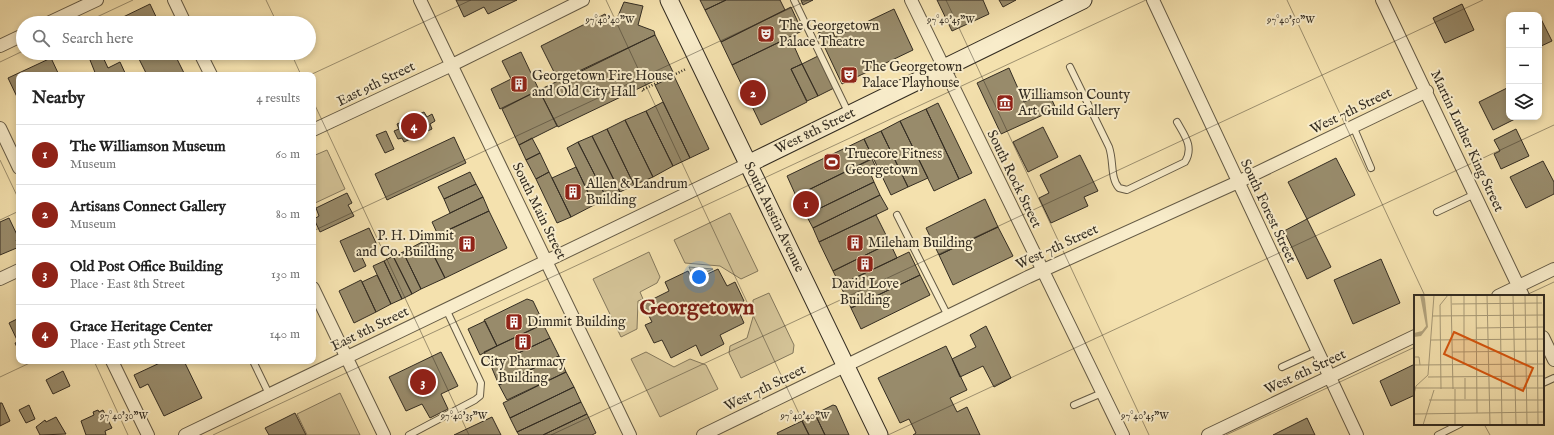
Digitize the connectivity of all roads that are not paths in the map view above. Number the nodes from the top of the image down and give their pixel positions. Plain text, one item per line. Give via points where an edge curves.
1 (97, 0) edge
2 (174, 0) edge
3 (420, 0) edge
4 (583, 0) edge
5 (669, 0) edge
6 (794, 0) edge
7 (911, 0) edge
8 (1082, 0) edge
9 (1153, 0) edge
10 (1382, 0) edge
11 (63, 16) edge
12 (182, 16) edge
13 (16, 38) edge
14 (0, 46) edge
15 (204, 60) edge
16 (452, 65) junction
17 (943, 67) junction
18 (1070, 67) dead end
19 (210, 72) edge
20 (1426, 91) junction
21 (849, 114) junction
22 (1177, 122) dead end
23 (1354, 126) junction
24 (0, 128) edge
25 (316, 129) edge
26 (16, 162) edge
27 (748, 164) junction
28 (1371, 168) dead end
29 (1238, 182) junction
30 (1475, 194) junction
31 (1437, 212) dead end
32 (897, 215) dead end
33 (546, 261) junction
34 (1554, 269) edge
35 (16, 271) edge
36 (1042, 271) junction
37 (0, 279) edge
38 (1521, 291) edge
39 (316, 294) edge
40 (1503, 295) edge
41 (446, 309) junction
42 (948, 316) junction
43 (1414, 336) edge
44 (1544, 339) edge
45 (1317, 351) junction
46 (346, 357) junction
47 (1554, 360) edge
48 (113, 364) edge
49 (254, 364) edge
50 (845, 365) junction
51 (1282, 366) dead end
52 (1329, 378) junction
53 (1554, 378) edge
54 (1544, 383) edge
55 (1102, 393) junction
56 (269, 394) junction
57 (1074, 405) dead end
58 (1458, 425) edge
59 (148, 435) edge
60 (185, 435) edge
61 (384, 435) edge
62 (410, 435) edge
63 (630, 435) edge
64 (703, 435) edge
65 (879, 435) edge
66 (1123, 435) edge
67 (1208, 435) edge
68 (1357, 435) edge
69 (1438, 435) edge

1 - 11 street
2 - 12 street
3 - 16 street, South Main Street
4 - 16 street, East 9th Street
5 - 27 main road, South Austin Avenue
6 - 21 lane
7 - 17 street, South Rock Street
8 - 17 main road, West 8th Street
9 - 29 street, South Forest Street
10 - 20 street, Martin Luther King Street
13 - 14 street
15 - 19 street
16 - 25 street, East 9th Street
16 - 33 street, South Main Street
17 - 21 main road, West 8th Street
17 - 36 street, South Rock Street
18 - 22 lane via 1110,147 1113,178 1119,188 1127,190 1185,162 1190,150
20 - 23 street, West 7th Street
20 - 30 street, Martin Luther King Street
21 - 27 main road, West 8th Street
23 - 28 lane
23 - 29 street, West 7th Street
24 - 26 street
27 - 33 street, West 8th Street
27 - 50 main road, South Austin Avenue
29 - 36 street, West 7th Street
29 - 45 street, South Forest Street
30 - 31 lane
30 - 38 street, Martin Luther King Street
32 - 42 lane
33 - 41 street, East 8th Street
33 - 63 street, South Main Street
34 - 38 street
35 - 37 street
36 - 42 street, West 7th Street
36 - 55 street, South Rock Street
38 - 40 street
39 - 46 street
41 - 46 street, East 8th Street
41 - 62 lane via 481,383 480,396
42 - 50 street, West 7th Street
43 - 52 street, West 6th Street
44 - 47 street
45 - 51 lane
45 - 52 street, South Forest Street
46 - 56 street, East 8th Street
46 - 61 street
48 - 59 street
49 - 56 lane
50 - 64 street, West 7th Street
50 - 65 main road, South Austin Avenue
52 - 67 street, West 6th Street
52 - 68 street, South Forest Street
53 - 54 lane
55 - 57 lane
55 - 66 street, South Rock Street
56 - 60 street, East 8th Street
58 - 69 lane

